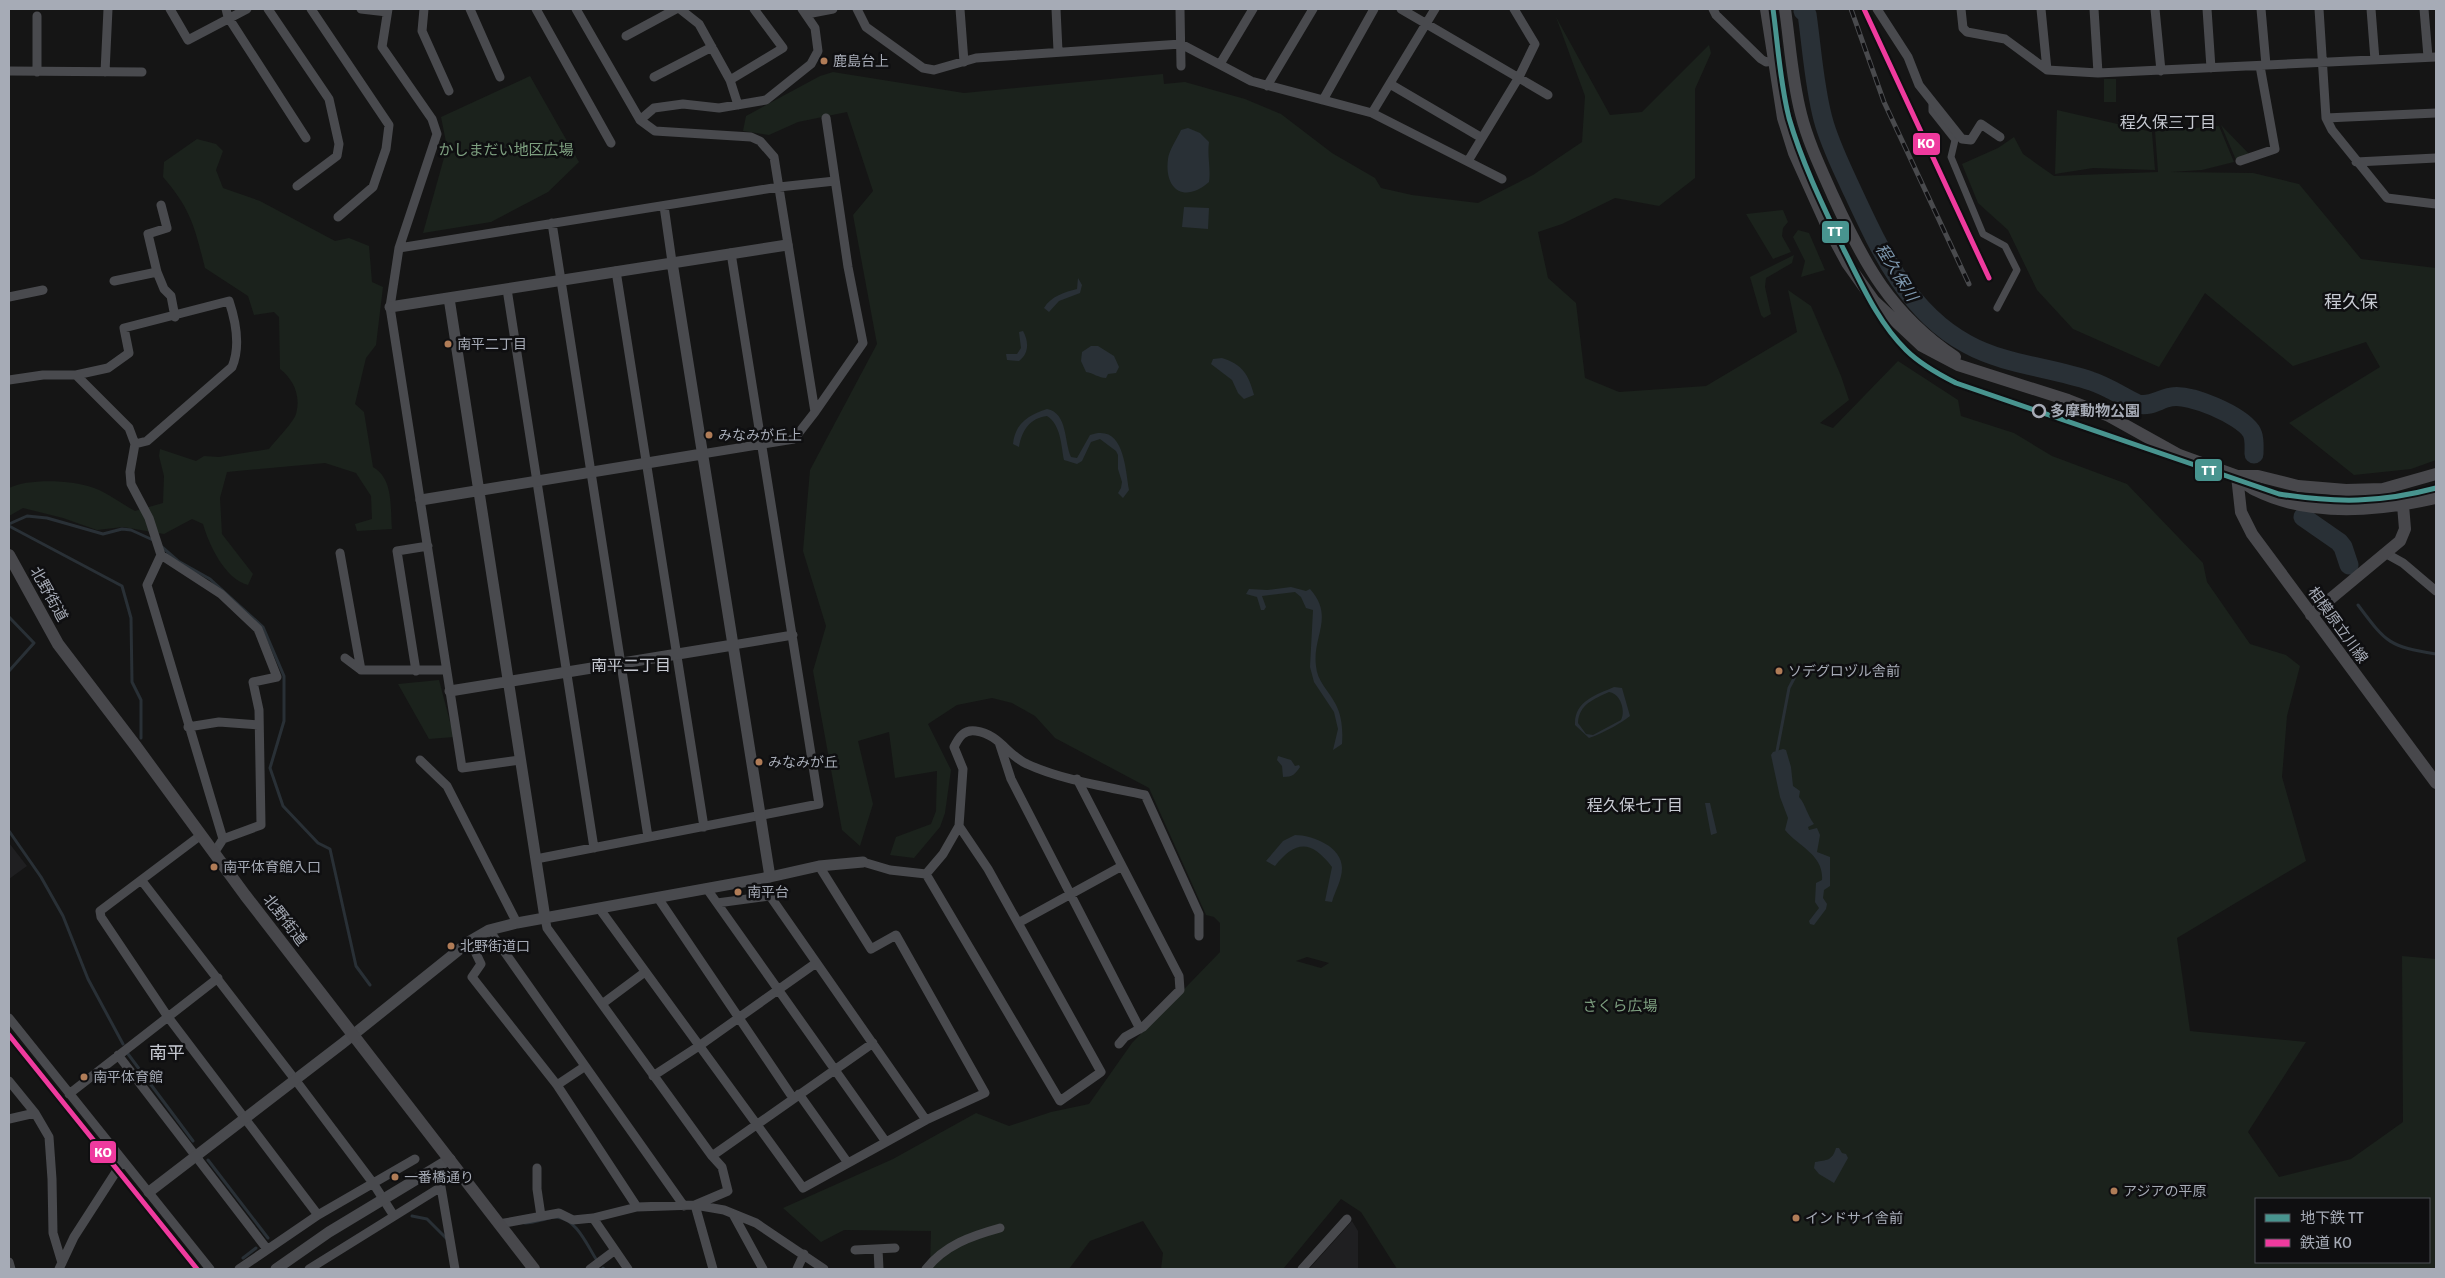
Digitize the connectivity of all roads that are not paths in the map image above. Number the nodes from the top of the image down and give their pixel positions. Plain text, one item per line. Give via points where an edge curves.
1 (108, 9) edge
2 (170, 9) edge
3 (247, 9) edge
4 (268, 9) edge
5 (311, 9) edge
6 (361, 9) edge
7 (424, 9) edge
8 (470, 9) edge
9 (536, 9) edge
10 (576, 9) edge
11 (676, 9) edge
12 (680, 9) edge
13 (754, 9) edge
14 (833, 9) edge
15 (856, 9) edge
16 (960, 9) edge
17 (1056, 9) edge
18 (1180, 9) edge
19 (1253, 9) edge
20 (1313, 9) edge
21 (1374, 9) edge
22 (1401, 9) edge
23 (1435, 9) edge
24 (1514, 9) edge
25 (1713, 9) edge
26 (1766, 9) edge
27 (1785, 9) edge
28 (1877, 9) edge
29 (1962, 9) edge
30 (2041, 9) edge
31 (2094, 9) edge
32 (2155, 9) edge
33 (2207, 9) edge
34 (2262, 9) edge
35 (2319, 9) edge
36 (2371, 9) edge
37 (2424, 9) edge
38 (387, 10) edge
39 (804, 12) edge
40 (227, 13) edge
41 (38, 16) dead end
42 (1426, 24) junction
43 (626, 36) dead end
44 (1181, 44) junction
45 (712, 47) junction
46 (1058, 51) junction
47 (2432, 57) edge
48 (2375, 60) junction
49 (1773, 61) junction
50 (964, 62) junction
51 (2323, 62) junction
52 (1220, 64) junction
53 (1182, 66) dead end
54 (2263, 66) junction
55 (2211, 68) junction
56 (2047, 70) junction
57 (9, 71) edge
58 (2161, 71) junction
59 (37, 72) junction
60 (105, 72) junction
61 (142, 72) dead end
62 (2098, 73) junction
63 (500, 77) dead end
64 (654, 77) dead end
65 (1519, 78) junction
66 (730, 80) junction
67 (1390, 84) junction
68 (1267, 86) junction
69 (449, 91) dead end
70 (1548, 95) dead end
71 (1323, 100) junction
72 (1932, 101) junction
73 (738, 106) junction
74 (1372, 113) junction
75 (2436, 113) edge
76 (826, 118) dead end
77 (2326, 118) junction
78 (640, 120) junction
79 (2000, 137) dead end
80 (306, 138) dead end
81 (1482, 138) junction
82 (611, 143) dead end
83 (2436, 158) edge
84 (1468, 160) junction
85 (2240, 161) dead end
86 (2356, 162) junction
87 (1502, 179) dead end
88 (835, 181) junction
89 (297, 186) dead end
90 (779, 188) junction
91 (2436, 204) edge
92 (161, 205) dead end
93 (664, 206) junction
94 (338, 217) dead end
95 (552, 223) junction
96 (787, 245) junction
97 (399, 248) junction
98 (731, 253) junction
99 (672, 262) junction
100 (616, 271) junction
101 (157, 272) junction
102 (562, 280) junction
103 (114, 281) dead end
104 (508, 289) junction
105 (43, 290) dead end
106 (9, 296) edge
107 (449, 298) junction
108 (390, 307) junction
109 (1997, 308) dead end
110 (174, 317) junction
111 (1977, 371) junction
112 (76, 375) junction
113 (9, 380) edge
114 (815, 412) junction
115 (134, 444) junction
116 (763, 444) junction
117 (702, 454) junction
118 (647, 463) junction
119 (591, 472) junction
120 (2436, 474) edge
121 (2237, 476) junction
122 (536, 482) junction
123 (479, 491) junction
124 (2436, 498) edge
125 (421, 500) junction
126 (2403, 505) junction
127 (428, 546) junction
128 (159, 547) junction
129 (340, 552) dead end
130 (2386, 553) junction
131 (9, 555) edge
132 (2436, 591) edge
133 (2312, 615) junction
134 (793, 635) junction
135 (733, 645) junction
136 (676, 654) junction
137 (345, 658) dead end
138 (621, 663) junction
139 (362, 670) junction
140 (446, 670) junction
141 (416, 671) junction
142 (566, 672) junction
143 (508, 682) junction
144 (450, 691) junction
145 (258, 725) junction
146 (188, 727) junction
147 (999, 741) junction
148 (420, 760) dead end
149 (520, 760) junction
150 (1077, 779) junction
151 (2436, 783) edge
152 (760, 816) junction
153 (959, 826) junction
154 (704, 827) junction
155 (201, 835) junction
156 (648, 837) junction
157 (223, 839) junction
158 (594, 848) junction
159 (214, 853) junction
160 (536, 859) junction
161 (862, 862) joint
162 (818, 866) junction
163 (1122, 866) junction
164 (926, 874) junction
165 (770, 877) junction
166 (142, 881) junction
167 (707, 889) junction
168 (1069, 895) junction
169 (658, 898) junction
170 (717, 903) junction
171 (599, 908) junction
172 (545, 918) junction
173 (1018, 923) junction
174 (517, 924) junction
175 (489, 930) junction
176 (1199, 936) dead end
177 (470, 941) junction
178 (816, 962) junction
179 (645, 972) junction
180 (218, 978) junction
181 (778, 990) junction
182 (602, 1004) junction
183 (168, 1017) junction
184 (9, 1018) edge
185 (739, 1018) junction
186 (1140, 1029) junction
187 (354, 1035) junction
188 (873, 1043) junction
189 (1120, 1044) dead end
190 (699, 1046) junction
191 (118, 1055) junction
192 (584, 1067) junction
193 (834, 1070) junction
194 (653, 1076) junction
195 (296, 1080) junction
196 (9, 1081) edge
197 (557, 1085) junction
198 (69, 1094) junction
199 (796, 1096) junction
200 (35, 1113) junction
201 (246, 1118) junction
202 (9, 1119) edge
203 (926, 1120) junction
204 (756, 1124) junction
205 (886, 1142) junction
206 (196, 1156) junction
207 (712, 1156) junction
208 (416, 1159) dead end
209 (450, 1159) junction
210 (123, 1161) junction
211 (848, 1163) junction
212 (537, 1168) dead end
213 (373, 1183) junction
214 (149, 1192) junction
215 (383, 1199) junction
216 (695, 1205) junction
217 (684, 1206) junction
218 (637, 1207) junction
219 (733, 1214) junction
220 (318, 1215) junction
221 (394, 1216) junction
222 (541, 1216) junction
223 (593, 1218) junction
224 (1347, 1219) dead end
225 (499, 1224) junction
226 (1000, 1228) dead end
227 (895, 1248) dead end
228 (267, 1249) junction
229 (878, 1249) junction
230 (855, 1250) dead end
231 (614, 1251) junction
232 (804, 1254) junction
233 (9, 1262) edge
234 (60, 1266) edge
235 (11, 1269) edge
236 (210, 1269) edge
237 (239, 1269) edge
238 (276, 1269) edge
239 (309, 1269) edge
240 (455, 1269) edge
241 (534, 1269) edge
242 (590, 1269) edge
243 (628, 1269) edge
244 (713, 1269) edge
245 (763, 1269) edge
246 (797, 1269) edge
247 (824, 1269) edge
248 (879, 1269) edge
249 (926, 1269) edge
250 (1302, 1269) edge

1 - 60 street
2 - 40 street via 188,40
3 - 40 street
4 - 89 street via 329,99 339,144 337,156
5 - 94 street via 389,125 386,149 373,187
6 - 38 street
7 - 69 street via 422,31
8 - 63 street
9 - 82 street
10 - 78 street
11 - 43 street
12 - 45 street via 699,24
13 - 66 street via 783,48
14 - 39 street
15 - 50 street via 866,27 923,68 934,70
16 - 50 street
17 - 46 street
18 - 44 street
19 - 52 street
20 - 68 street
21 - 71 street
22 - 42 street
23 - 42 street
24 - 65 street via 1535,44
25 - 49 street via 1761,60
26 - 49 main road
27 - 111 main road via 1805,129 1861,254 1909,321
28 - 72 street
29 - 56 street via 1963,28 1968,32 2005,39
30 - 56 street
31 - 62 street
32 - 58 street
33 - 55 street
34 - 54 street
35 - 51 street
36 - 48 street
37 - 47 street
38 - 97 street via 382,47 432,119 437,134
39 - 73 street via 818,37 818,51 811,64 766,100
40 - 80 street
41 - 59 street
42 - 65 street
42 - 67 street
44 - 46 street
44 - 52 street
44 - 53 street
45 - 64 street
45 - 66 street
46 - 50 street via 976,58
47 - 48 street
48 - 51 street
49 - 111 main road via 1783,118 1794,153 1826,224 1853,273 1874,301 1912,338 1945,359
51 - 54 street
51 - 77 street
52 - 68 street
54 - 55 street
54 - 85 street via 2275,150
55 - 58 street
56 - 62 street
57 - 59 street
58 - 62 street
59 - 60 street
60 - 61 street
65 - 70 street
65 - 81 street
66 - 73 street
67 - 74 street
67 - 81 street
68 - 71 street
71 - 74 street
72 - 79 street via 1962,140 1970,140 1981,124
72 - 109 street via 1932,111 1955,140 1951,157 1983,234 2005,246 2017,270
73 - 78 street via 719,108 683,104 654,108
74 - 84 street
75 - 77 street
76 - 88 street
77 - 86 street
78 - 90 street via 654,131 751,137 760,141 774,157
81 - 84 street
83 - 86 street
84 - 87 street
86 - 91 street via 2387,198
88 - 90 street
88 - 114 street via 863,343
90 - 93 street
90 - 96 street
92 - 101 street via 168,228 148,234
93 - 95 street
93 - 99 street
95 - 97 street
95 - 102 street
96 - 98 street
96 - 114 street
97 - 108 street
98 - 99 street
98 - 116 street
99 - 100 street
99 - 117 street
100 - 102 street
100 - 118 street
101 - 103 street
101 - 110 street via 164,289 171,296
102 - 104 street
102 - 119 street
104 - 107 street
104 - 122 street
105 - 106 street
107 - 108 street
107 - 123 street
108 - 125 street
110 - 112 street via 124,328 129,353 108,368
110 - 115 street via 230,301 237,326 235,360 232,367 147,441
111 - 121 main road via 2109,416 2179,455
112 - 113 street
112 - 115 street via 130,428
114 - 116 street via 794,439
115 - 128 street via 131,484 149,518
116 - 117 street
116 - 134 street
117 - 118 street
117 - 135 street
118 - 119 street
118 - 136 street
119 - 122 street
119 - 138 street
120 - 121 main road via 2383,489 2346,490 2298,486 2258,476
121 - 126 main road via 2254,490 2294,502 2344,509
121 - 133 main road, 相模原立川線 via 2246,523
122 - 123 street
122 - 142 street
123 - 125 street
123 - 143 street
124 - 126 main road
125 - 127 street
126 - 130 main road via 2403,536
127 - 140 street
127 - 141 street via 397,551
128 - 145 street via 221,594 258,629 277,677 253,682 259,710
128 - 146 street via 147,585
129 - 139 street
130 - 132 street
130 - 133 main road
131 - 155 main road, 北野街道 via 58,644
133 - 151 main road, 相模原立川線
134 - 135 street
134 - 152 street via 819,804
135 - 136 street
135 - 152 street
136 - 138 street
136 - 154 street
137 - 139 street
138 - 142 street
138 - 156 street
139 - 141 street
140 - 141 street
140 - 144 street
142 - 143 street
142 - 158 street
143 - 144 street
143 - 149 street
144 - 149 street via 462,768
145 - 146 street via 219,722
145 - 157 street via 261,825
146 - 157 street
147 - 150 street via 1024,764
147 - 153 street via 975,730 958,737 954,747 963,769
147 - 168 street via 1011,779
148 - 174 street via 447,786
149 - 160 street
150 - 163 street
150 - 176 street via 1146,795 1199,914
152 - 154 street
152 - 165 street
153 - 164 street via 943,854
153 - 173 street via 988,868
154 - 156 street
155 - 159 main road, 北野街道
155 - 166 street
156 - 158 street
157 - 159 street
158 - 160 street
159 - 187 main road, 北野街道
160 - 172 street
161 - 162 street
161 - 164 street via 890,870
162 - 165 street
162 - 203 street via 870,949 896,935 985,1093
163 - 168 street
163 - 186 street via 1179,976 1180,990
164 - 173 street via 1060,1101 1101,1072
165 - 167 street
166 - 180 street
166 - 183 street via 100,912
167 - 169 street
167 - 170 street
168 - 173 street
168 - 186 street
169 - 171 street
169 - 185 street
170 - 178 street via 770,896
170 - 181 street
171 - 172 street
171 - 179 street
172 - 174 street
172 - 182 street via 547,928
174 - 175 street
175 - 177 street
175 - 192 street
177 - 187 street
177 - 197 street via 481,964 472,977
178 - 181 street
178 - 188 street
179 - 182 street
179 - 190 street
180 - 183 street
180 - 195 street
181 - 185 street
181 - 193 street
182 - 194 street
183 - 191 street
183 - 201 street
184 - 198 street
185 - 190 street
185 - 199 street
186 - 189 street via 1125,1037
187 - 195 street
187 - 209 main road, 北野街道
188 - 193 street
188 - 203 street
190 - 194 street
190 - 204 street
191 - 198 street
191 - 206 street
192 - 197 street
192 - 217 street
193 - 199 street
193 - 205 street
194 - 207 street
195 - 201 street
195 - 213 street
196 - 200 street
197 - 218 street
198 - 210 street
199 - 204 street
199 - 211 street
200 - 202 street
200 - 234 street via 48,1137 53,1233
201 - 206 street
201 - 220 street
203 - 205 street
204 - 207 street
204 - 211 street via 803,1188
205 - 211 street
206 - 214 street
206 - 228 street
207 - 216 street via 722,1167 728,1191
208 - 213 street
209 - 215 street
209 - 225 main road, 北野街道
210 - 214 street
210 - 234 street via 74,1237
212 - 222 street via 536,1189
213 - 215 street
213 - 220 street
214 - 236 street
215 - 221 street
215 - 238 street
216 - 217 street
216 - 219 street
216 - 244 street
217 - 218 street
218 - 223 street
219 - 232 street via 756,1223
219 - 245 street
220 - 228 street
221 - 239 street
221 - 240 street via 440,1187
222 - 223 street via 559,1213 573,1220
222 - 225 street
223 - 231 street
224 - 250 street
225 - 241 main road, 北野街道
226 - 249 street via 972,1235 949,1247
227 - 229 street
228 - 237 street
229 - 230 street
229 - 248 street
231 - 242 street
231 - 243 street
232 - 246 street
232 - 247 street
233 - 235 street

